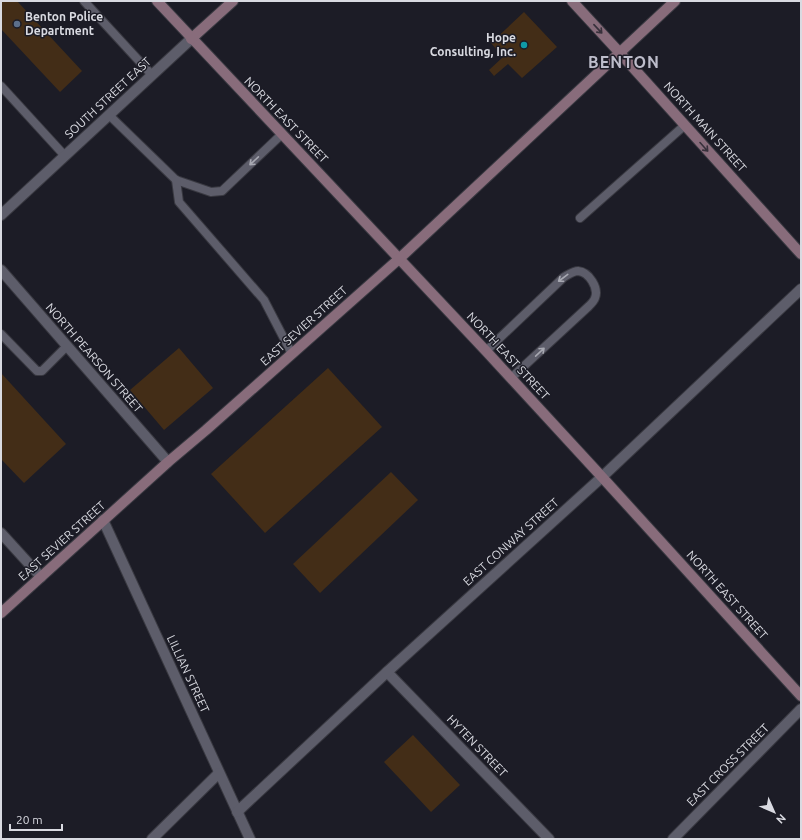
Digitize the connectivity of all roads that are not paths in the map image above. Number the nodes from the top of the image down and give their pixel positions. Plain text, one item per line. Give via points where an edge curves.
1 (84, 1) edge
2 (157, 1) edge
3 (233, 1) edge
4 (572, 1) edge
5 (676, 1) edge
6 (192, 39) junction
7 (620, 52) junction
8 (152, 75) junction
9 (1, 86) edge
10 (110, 115) junction
11 (685, 125) junction
12 (282, 134) junction
13 (65, 156) junction
14 (176, 180) junction
15 (1, 215) edge
16 (580, 218) dead end
17 (801, 254) edge
18 (400, 258) junction
19 (1, 270) edge
20 (801, 289) edge
21 (1, 334) edge
22 (67, 346) junction
23 (486, 351) junction
24 (292, 354) junction
25 (511, 378) junction
26 (168, 462) junction
27 (602, 477) junction
28 (103, 520) junction
29 (1, 532) edge
30 (41, 577) junction
31 (1, 613) edge
32 (387, 672) junction
33 (801, 696) edge
34 (801, 709) edge
35 (219, 773) junction
36 (237, 812) junction
37 (152, 839) edge
38 (250, 839) edge
39 (549, 839) edge
40 (673, 839) edge

1 - 8 lane
2 - 6 main road, NORTH EAST STREET
3 - 6 main road, SOUTH STREET EAST
4 -> 7 main road, NORTH MAIN STREET
5 - 7 main road, EAST SEVIER STREET
6 - 8 street, SOUTH STREET EAST
6 - 12 main road, NORTH EAST STREET
7 - 11 main road, NORTH MAIN STREET
7 - 18 main road, EAST SEVIER STREET
8 - 10 street, SOUTH STREET EAST
9 - 13 lane
10 - 13 street, SOUTH STREET EAST
10 - 14 lane
11 - 16 lane
11 -> 17 main road, NORTH MAIN STREET
12 -> 14 lane via 222,191 211,192
12 - 18 main road, NORTH EAST STREET
13 - 15 street, SOUTH STREET EAST
14 - 24 lane via 179,202 264,300
18 - 23 main road, NORTH EAST STREET
18 - 24 main road, EAST SEVIER STREET
19 - 22 street, NORTH PEARSON STREET
20 - 27 street, EAST CONWAY STREET
21 - 22 lane via 37,372 42,371
22 - 26 street, NORTH PEARSON STREET
23 - 25 main road, NORTH EAST STREET
25 -> 23 lane via 589,306 595,298 596,290 592,281 579,271 564,277
24 - 26 main road, EAST SEVIER STREET
25 - 27 main road, NORTH EAST STREET
26 - 28 main road, EAST SEVIER STREET
27 - 32 street, EAST CONWAY STREET
27 - 33 main road, NORTH EAST STREET
28 - 30 main road, EAST SEVIER STREET
28 - 35 street, LILLIAN STREET
29 - 30 street
30 - 31 main road, EAST SEVIER STREET
32 - 36 street, EAST CONWAY STREET
32 - 39 street, HYTEN STREET
34 - 40 street, EAST CROSS STREET
35 - 36 street, LILLIAN STREET
35 - 37 street
36 - 38 street, LILLIAN STREET

